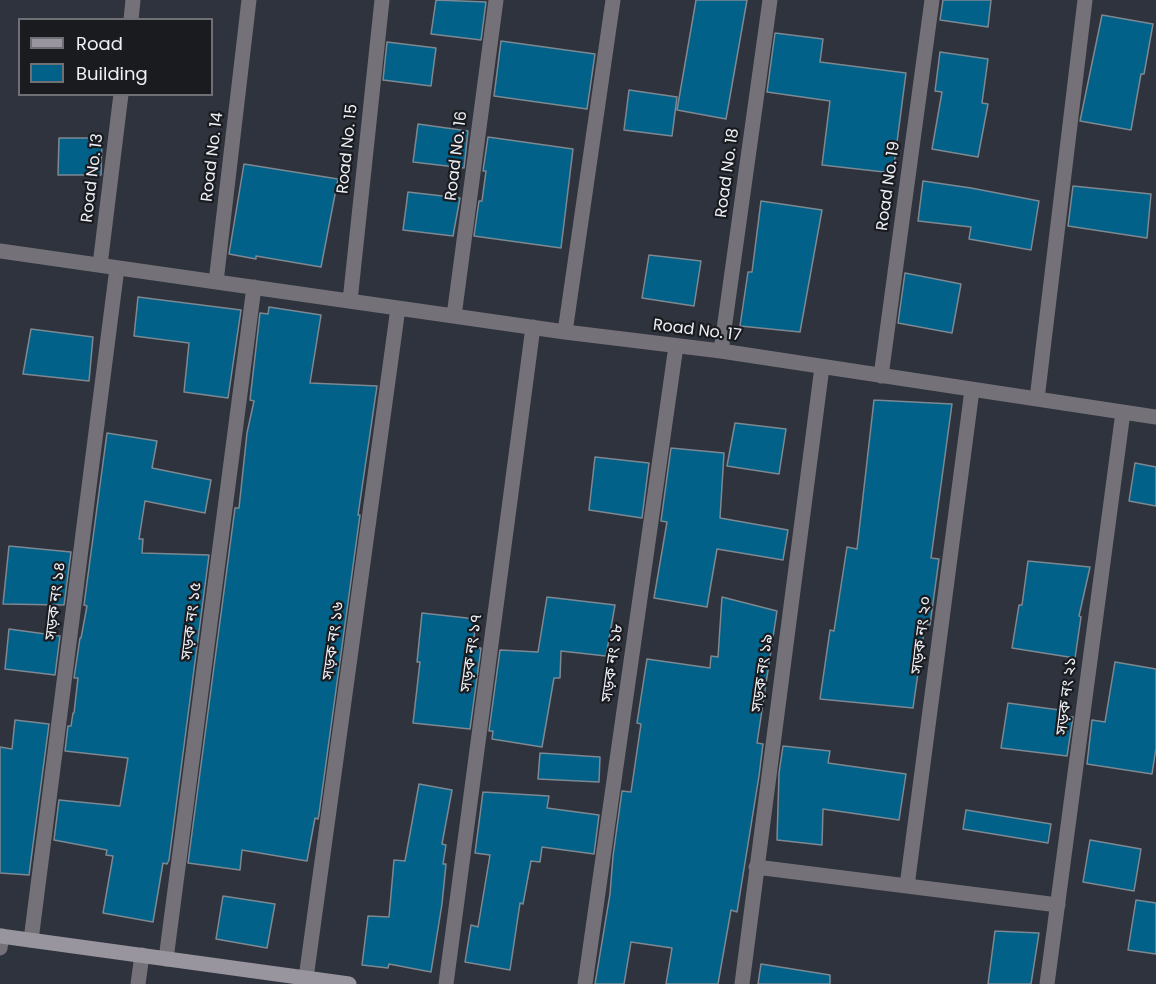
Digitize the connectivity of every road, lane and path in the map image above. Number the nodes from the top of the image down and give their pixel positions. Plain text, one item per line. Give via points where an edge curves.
1 (133, 0) edge
2 (249, 0) edge
3 (382, 0) edge
4 (496, 0) edge
5 (613, 0) edge
6 (770, 0) edge
7 (932, 0) edge
8 (1085, 0) edge
9 (131, 18) edge
10 (121, 96) edge
11 (0, 251) edge
12 (100, 265) junction
13 (117, 268) junction
14 (216, 282) junction
15 (254, 287) junction
16 (350, 301) junction
17 (398, 308) junction
18 (454, 316) junction
19 (533, 327) junction
20 (565, 332) junction
21 (676, 346) junction
22 (721, 351) junction
23 (822, 368) junction
24 (881, 376) junction
25 (972, 390) junction
26 (1037, 399) junction
27 (1123, 412) junction
28 (1156, 417) edge
29 (756, 867) junction
30 (907, 886) junction
31 (1058, 905) junction
32 (1, 940) edge
33 (31, 940) junction
34 (142, 955) junction
35 (166, 959) junction
36 (306, 978) junction
37 (285, 980) edge
38 (138, 984) edge
39 (349, 984) edge
40 (446, 984) edge
41 (585, 984) edge
42 (741, 984) edge
43 (1047, 984) edge

1 - 9 street
2 - 14 street, Road No. 14
3 - 16 street, Road No. 15
4 - 18 street, Road No. 16
5 - 20 street
6 - 22 street, Road No. 18
7 - 24 street, Road No. 19
8 - 26 street
10 - 12 street, Road No. 13
11 - 12 street, Road No. 17
12 - 13 street, Road No. 17
13 - 14 street, Road No. 17
13 - 33 street, সড়ক নং ১৪
14 - 15 street, Road No. 17
15 - 16 street, Road No. 17
15 - 35 street, সড়ক নং ১৫
16 - 17 street, Road No. 17
17 - 18 street, Road No. 17
17 - 36 street, সড়ক নং ১৬
18 - 19 street, Road No. 17
19 - 20 street, Road No. 17
19 - 40 street, সড়ক নং ১৭
20 - 21 street, Road No. 17
21 - 22 street, Road No. 17
21 - 41 street, সড়ক নং ১৮
22 - 23 street, Road No. 17
23 - 24 street, Road No. 17
23 - 29 street, সড়ক নং ১৯
24 - 25 street, Road No. 17
25 - 26 street, Road No. 17
25 - 30 street, সড়ক নং ২০
26 - 27 street, Road No. 17
27 - 28 street, Road No. 17
27 - 31 street, সড়ক নং ২১
29 - 30 street
29 - 42 street, সড়ক নং ১৯
30 - 31 street
31 - 43 street, সড়ক নং ২১
32 - 33 street
33 - 34 street
34 - 35 street
34 - 38 street
35 - 37 street
36 - 37 street
36 - 39 street

